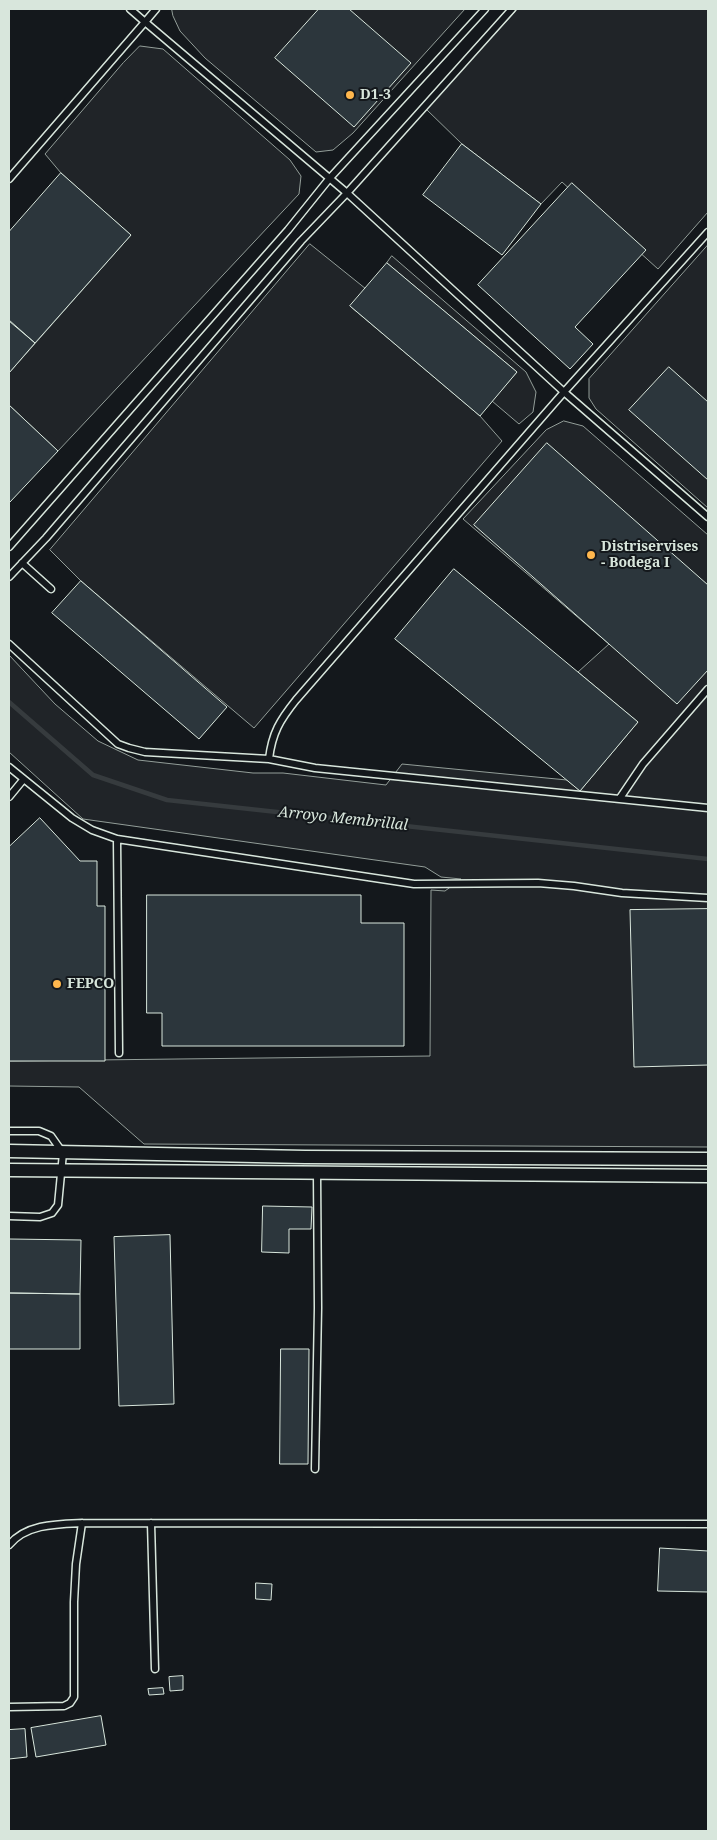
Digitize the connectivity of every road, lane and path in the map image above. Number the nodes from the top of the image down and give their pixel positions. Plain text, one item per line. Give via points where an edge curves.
1 (130, 9) edge
2 (156, 9) edge
3 (485, 9) edge
4 (512, 9) edge
5 (145, 22) junction
6 (329, 178) junction
7 (9, 179) edge
8 (347, 193) junction
9 (708, 232) edge
10 (564, 392) junction
11 (708, 517) edge
12 (9, 547) edge
13 (22, 563) junction
14 (9, 577) edge
15 (51, 589) dead end
16 (9, 644) edge
17 (708, 689) edge
18 (269, 759) junction
19 (9, 767) edge
20 (23, 780) junction
21 (9, 797) edge
22 (620, 798) junction
23 (708, 808) edge
24 (117, 839) junction
25 (708, 898) edge
26 (119, 1053) dead end
27 (9, 1131) edge
28 (9, 1151) edge
29 (63, 1153) junction
30 (677, 1159) junction
31 (708, 1159) edge
32 (9, 1170) edge
33 (61, 1171) junction
34 (317, 1173) junction
35 (678, 1176) junction
36 (708, 1176) edge
37 (9, 1216) edge
38 (315, 1469) dead end
39 (82, 1523) junction
40 (152, 1523) junction
41 (708, 1524) edge
42 (9, 1544) edge
43 (155, 1669) dead end
44 (9, 1707) edge

1 - 5 lane
2 - 5 lane
3 - 6 lane
4 - 8 lane
5 - 6 lane
5 - 7 lane
6 - 8 lane
6 - 12 lane via 288,230
8 - 10 lane
8 - 13 lane via 301,241
9 - 10 lane
10 - 11 lane
10 - 18 lane via 280,719 271,741
13 - 14 lane
13 - 15 lane
16 - 18 lane via 118,744 145,752
17 - 22 lane via 644,764
18 - 22 lane via 316,768
19 - 20 lane
20 - 21 lane
20 - 24 lane via 72,818
22 - 23 lane
24 - 25 lane via 414,884 538,884
24 - 26 lane
27 - 29 lane via 39,1131 51,1136
28 - 29 street
29 - 30 street
29 - 33 lane
30 - 31 street
30 - 35 street
32 - 33 street
33 - 34 street
33 - 37 lane via 58,1205 52,1213 40,1217
34 - 35 street
34 - 38 lane
35 - 36 street
39 - 40 lane
39 - 42 lane via 44,1525 15,1537
39 - 44 lane via 74,1602 74,1697 70,1704 64,1706
40 - 41 lane
40 - 43 lane

